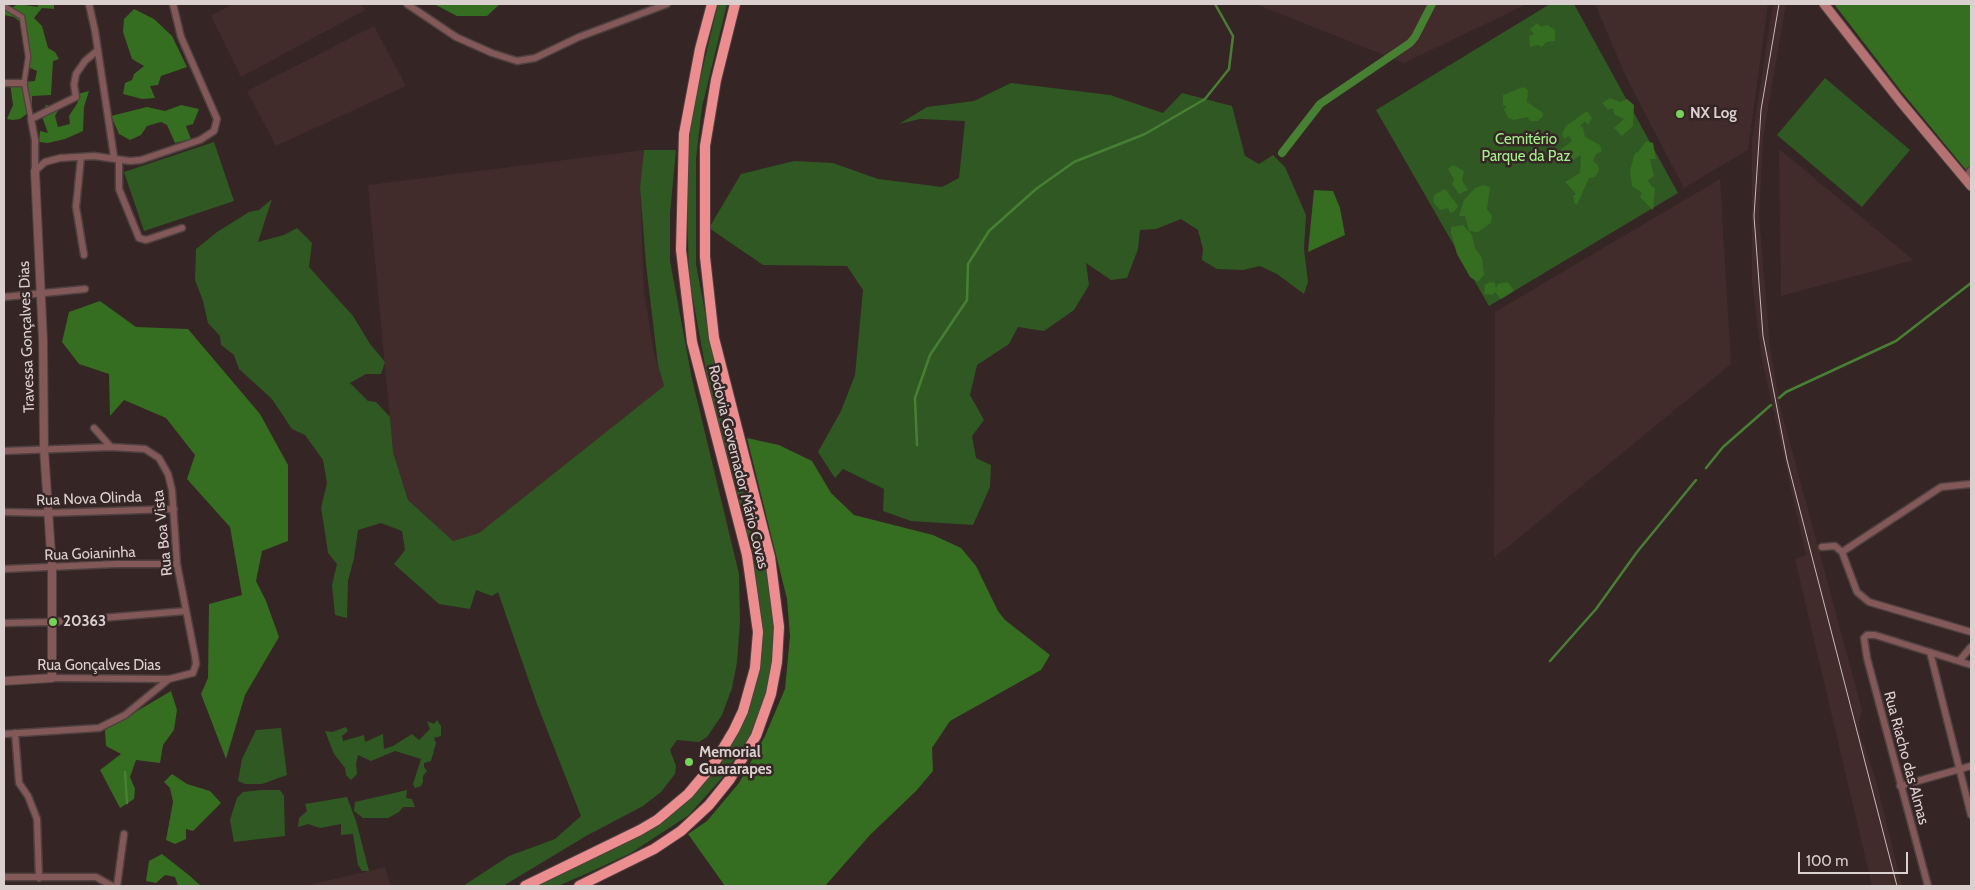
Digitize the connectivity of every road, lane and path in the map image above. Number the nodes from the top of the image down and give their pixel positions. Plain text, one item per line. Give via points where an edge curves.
1 (89, 4) edge
2 (173, 4) edge
3 (406, 4) edge
4 (667, 4) edge
5 (712, 4) edge
6 (735, 4) edge
7 (1824, 4) edge
8 (4, 6) edge
9 (98, 50) junction
10 (4, 83) edge
11 (24, 83) junction
12 (31, 119) junction
13 (81, 156) junction
14 (116, 158) junction
15 (1971, 170) edge
16 (35, 171) junction
17 (1965, 178) junction
18 (1971, 186) edge
19 (182, 228) dead end
20 (84, 255) dead end
21 (85, 289) dead end
22 (41, 295) junction
23 (4, 297) edge
24 (94, 428) dead end
25 (111, 447) junction
26 (44, 449) junction
27 (4, 451) edge
28 (1971, 484) edge
29 (174, 509) junction
30 (4, 512) edge
31 (48, 513) junction
32 (1822, 547) dead end
33 (1842, 552) junction
34 (176, 564) junction
35 (52, 568) junction
36 (4, 569) edge
37 (186, 611) junction
38 (53, 622) junction
39 (4, 623) edge
40 (1971, 632) edge
41 (1971, 647) edge
42 (1930, 652) junction
43 (1959, 661) junction
44 (1971, 665) edge
45 (193, 673) joint
46 (52, 678) junction
47 (169, 679) junction
48 (4, 681) edge
49 (15, 733) junction
50 (4, 734) edge
51 (1971, 766) edge
52 (1960, 769) junction
53 (1900, 786) junction
54 (1971, 815) edge
55 (124, 834) dead end
56 (4, 878) edge
57 (39, 878) junction
58 (112, 886) edge
59 (117, 886) edge
60 (525, 886) edge
61 (579, 886) edge
62 (1928, 886) edge

1 - 9 street
2 - 14 street via 181,37 217,125 211,134 200,140 146,158 133,161
3 - 4 street via 456,37 517,61 535,58 579,37
5 - 60 highway, Rodovia Governador Mário Covas via 684,134 680,250 692,342 747,555 758,632 754,668 734,730 715,762 688,794 640,830
6 - 61 highway, Rodovia Governador Mário Covas via 716,80 705,146 705,257 714,338 770,557 779,627 777,662 771,694 756,736 715,798 681,831 639,857
7 - 17 main road
8 - 11 street, Travessa Gonçalves Dias via 22,17 28,57
9 - 12 street via 76,74 76,97
9 - 14 street
10 - 11 street
11 - 12 street, Travessa Gonçalves Dias
12 - 16 street, Travessa Gonçalves Dias
13 - 14 street
13 - 16 street via 51,160
13 - 20 street via 76,207
14 - 19 street via 119,189 139,238 146,240
15 - 17 street
16 - 22 street, Travessa Gonçalves Dias
17 - 18 main road
21 - 22 street
22 - 23 street
22 - 26 street, Travessa Gonçalves Dias
24 - 25 street
25 - 26 street, Rua Boa Vista
25 - 29 street, Rua Boa Vista via 145,449 155,454 168,474
26 - 27 street, Rua Boa Vista
26 - 31 street, Travessa Gonçalves Dias
28 - 33 street via 1941,487
29 - 31 street, Rua Nova Olinda
29 - 34 street, Rua Boa Vista
30 - 31 street, Rua Nova Olinda
31 - 35 street, Travessa Gonçalves Dias
32 - 33 street via 1835,546
33 - 40 street via 1857,592 1869,602
34 - 35 street, Rua Goianinha
34 - 37 street, Rua Boa Vista
35 - 36 street, Rua Goianinha
35 - 38 street, Travessa Gonçalves Dias
37 - 38 street
37 - 45 street, Rua Boa Vista via 196,663
38 - 39 street
38 - 46 street, Travessa Gonçalves Dias
41 - 43 street
42 - 43 street
42 - 52 street
42 - 53 street, Rua Riacho das Almas via 1866,635 1864,648
43 - 44 street
45 - 47 street, Rua Gonçalves Dias
46 - 47 street, Rua Gonçalves Dias
46 - 48 street, Rua Gonçalves Dias
47 - 49 street via 124,715 99,728
49 - 50 street
49 - 57 street via 19,783 37,819
51 - 52 street
52 - 53 street
52 - 54 street
53 - 62 street, Rua Riacho das Almas
55 - 59 street
56 - 57 street
57 - 58 street via 96,877

